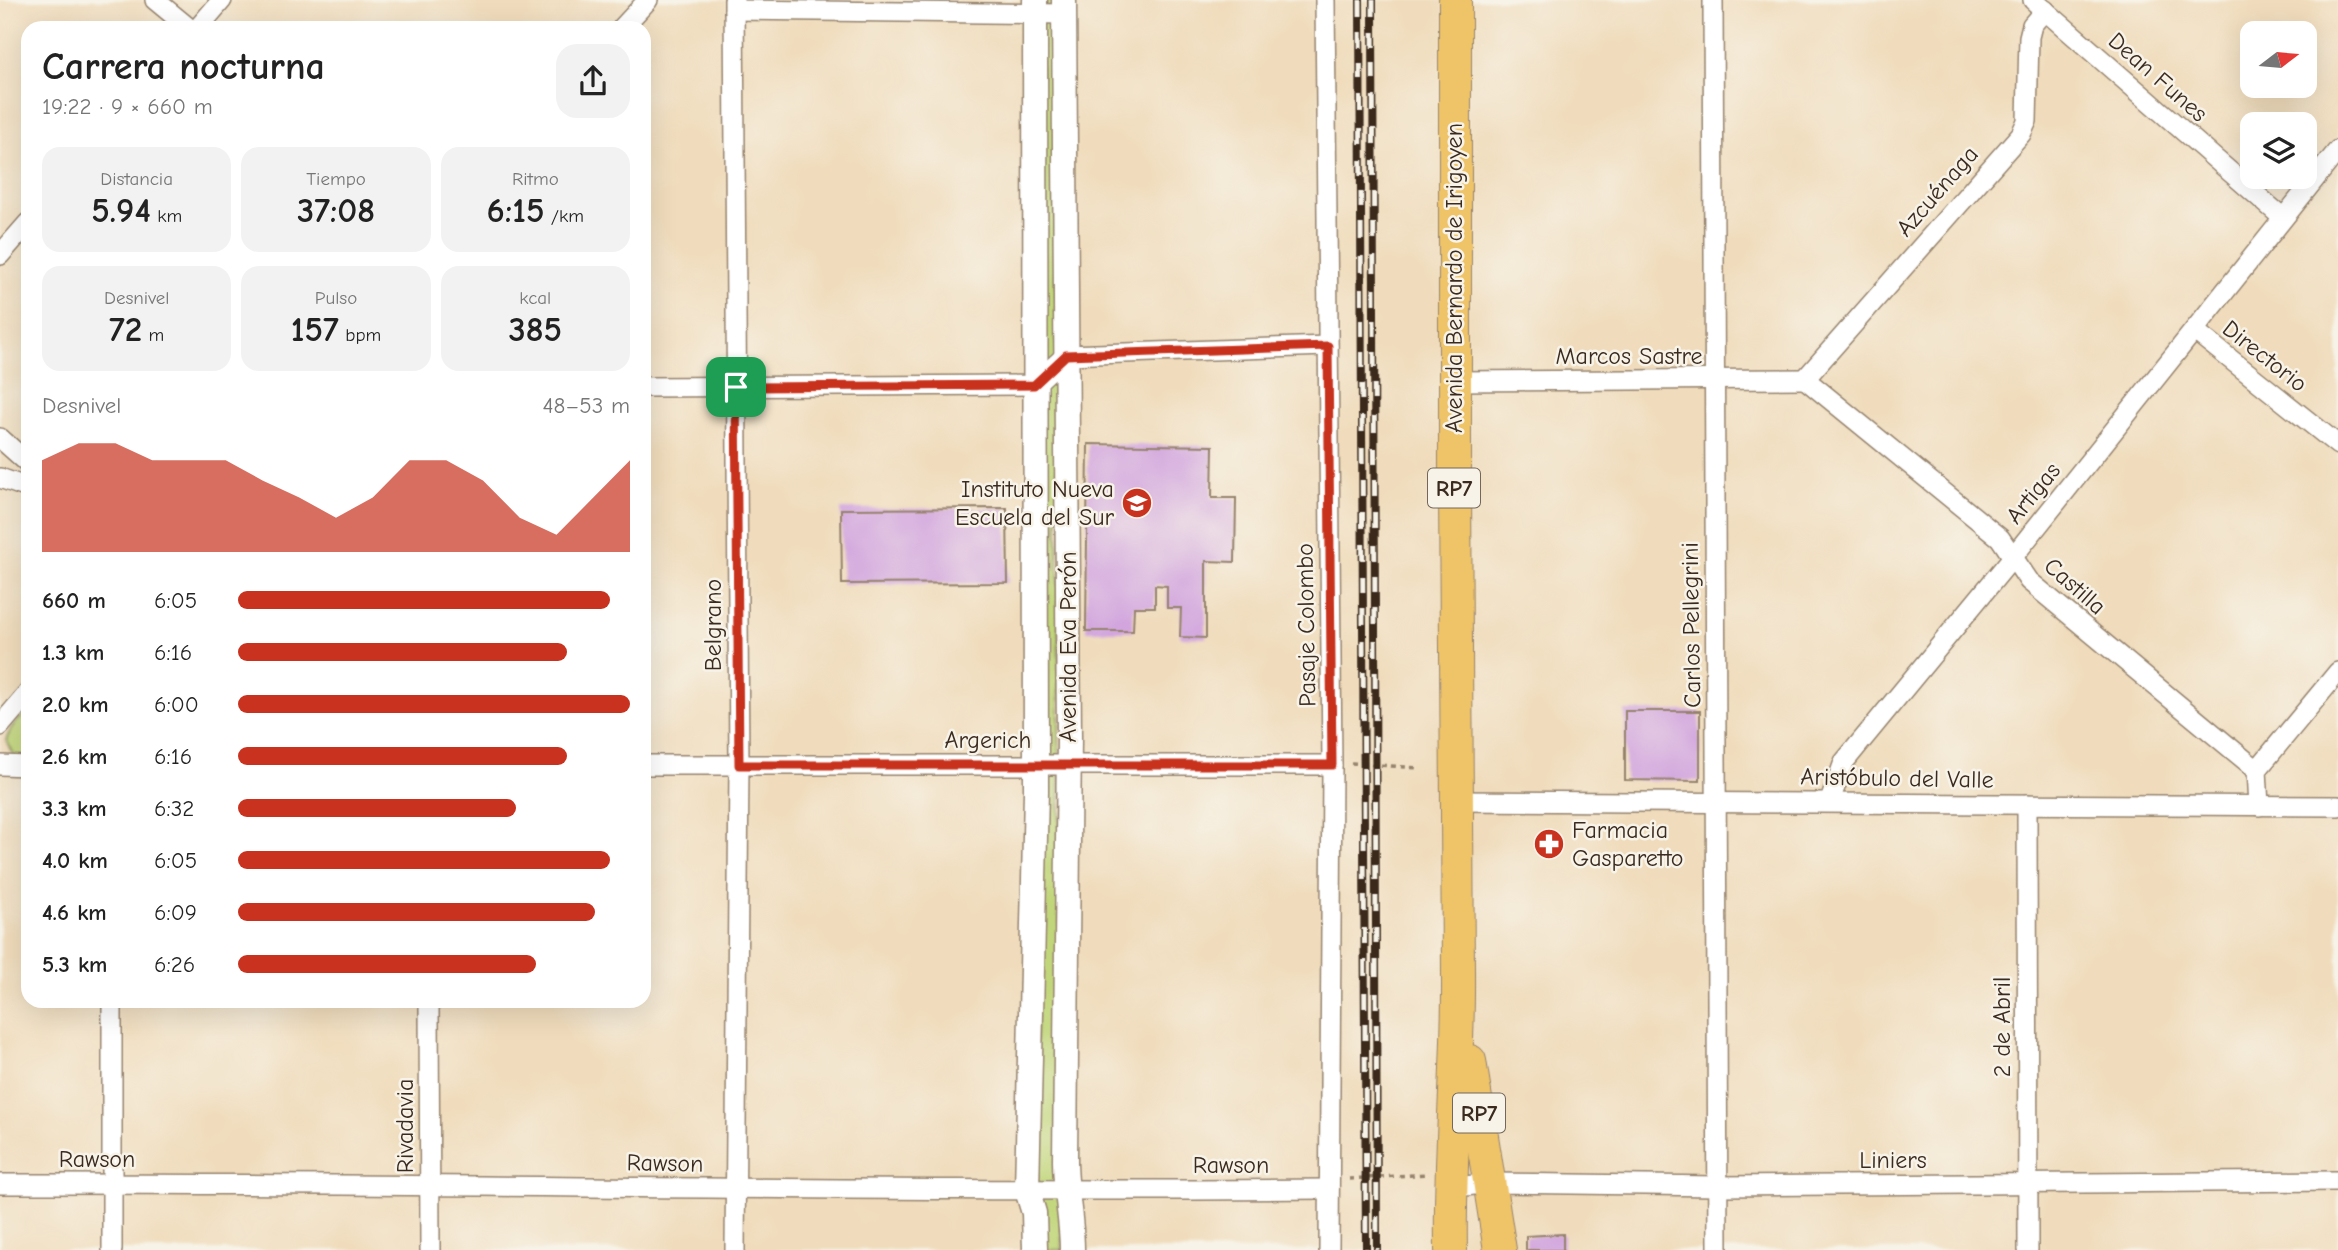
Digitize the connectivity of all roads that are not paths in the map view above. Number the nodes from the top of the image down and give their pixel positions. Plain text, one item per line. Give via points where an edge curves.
1 (155, 0) edge
2 (222, 0) edge
3 (648, 0) edge
4 (1325, 0) edge
5 (1455, 0) edge
6 (1713, 0) edge
7 (734, 5) edge
8 (2039, 5) edge
9 (1035, 7) edge
10 (1064, 7) edge
11 (180, 21) edge
12 (204, 21) edge
13 (628, 21) edge
14 (2338, 150) edge
15 (2283, 218) junction
16 (21, 231) edge
17 (0, 255) edge
18 (2195, 331) junction
19 (1328, 346) junction
20 (1066, 355) junction
21 (1805, 379) junction
22 (1713, 380) junction
23 (1453, 381) junction
24 (1034, 385) junction
25 (651, 387) edge
26 (736, 387) junction
27 (0, 438) edge
28 (2338, 445) edge
29 (21, 457) edge
30 (0, 478) edge
31 (21, 486) edge
32 (2012, 558) junction
33 (2338, 672) edge
34 (21, 701) edge
35 (0, 726) edge
36 (1036, 764) junction
37 (0, 765) edge
38 (651, 765) edge
39 (739, 765) junction
40 (1069, 765) junction
41 (1332, 765) junction
42 (21, 766) edge
43 (2257, 770) junction
44 (1717, 800) junction
45 (1455, 801) junction
46 (1830, 802) junction
47 (2027, 804) junction
48 (2259, 806) junction
49 (2338, 806) edge
50 (1458, 976) junction
51 (112, 1008) edge
52 (429, 1008) edge
53 (2338, 1181) edge
54 (430, 1183) junction
55 (1490, 1183) junction
56 (0, 1184) edge
57 (112, 1184) junction
58 (2026, 1184) junction
59 (1717, 1186) junction
60 (1450, 1188) junction
61 (733, 1189) junction
62 (1329, 1189) junction
63 (1027, 1190) junction
64 (1065, 1191) junction
65 (112, 1250) edge
66 (430, 1250) edge
67 (735, 1250) edge
68 (1035, 1250) edge
69 (1072, 1250) edge
70 (1329, 1250) edge
71 (1451, 1250) edge
72 (1500, 1250) edge
73 (1718, 1250) edge
74 (2028, 1250) edge

1 - 11 street
2 - 12 street
3 - 13 street
4 - 19 street, Pasaje Colombo
5 - 23 main road, Avenida Bernardo de Irigoyen / RP7
6 - 22 street, Carlos Pellegrini
7 - 9 street
7 - 26 street, Belgrano
8 - 15 street, Dean Funes
8 - 21 street, Azcuénaga via 2029,37 2027,121 2021,134
9 - 10 street
9 - 24 street, Avenida Eva Perón
10 - 20 street, Avenida Eva Perón
14 - 15 street, Artigas
15 - 18 street, Artigas
16 - 17 street
18 - 28 street, Directorio
18 - 32 street, Artigas
19 - 20 street
19 - 41 street, Pasaje Colombo
20 - 24 street
20 - 40 street, Avenida Eva Perón
21 - 22 street, Marcos Sastre
21 - 32 street, Castilla via 2000,538
22 - 23 street, Marcos Sastre
22 - 44 street, Carlos Pellegrini
23 - 45 main road, Avenida Bernardo de Irigoyen / RP7
24 - 26 street
24 - 36 street, Avenida Eva Perón
25 - 26 street
26 - 39 street, Belgrano
27 - 29 street
30 - 31 street
32 - 43 street, Castilla via 2029,581
32 - 46 street, Artigas via 1844,762
33 - 43 street
34 - 35 street
36 - 39 street, Argerich
36 - 40 street, Argerich
36 - 63 street, Avenida Eva Perón
37 - 42 street
38 - 39 street, Argerich
39 - 61 street, Belgrano
40 - 41 street, Argerich
40 - 64 street, Avenida Eva Perón
41 - 62 street, Pasaje Colombo
43 - 48 street
44 - 45 street, Aristóbulo del Valle
44 - 46 street, Aristóbulo del Valle
44 - 59 street, Carlos Pellegrini
45 - 50 main road, Avenida Bernardo de Irigoyen / RP7
46 - 47 street, Aristóbulo del Valle
47 - 48 street, Aristóbulo del Valle
47 - 58 street, 2 de Abril
48 - 49 street, Aristóbulo del Valle
50 - 55 main road, RP7
50 - 60 main road, RP7
51 - 57 street
52 - 54 street, Rivadavia
53 - 58 street, Liniers
54 - 57 street, Rawson
54 - 61 street, Rawson
54 - 66 street, Rivadavia
55 - 59 street, Liniers
55 - 60 street, Liniers
55 - 72 main road, RP7
56 - 57 street, Rawson
57 - 65 street
58 - 59 street, Liniers
58 - 74 street, 2 de Abril
59 - 73 street, Carlos Pellegrini
60 - 71 main road, RP7
61 - 63 street, Rawson
61 - 67 street, Belgrano
62 - 64 street, Rawson
62 - 70 street, Pasaje Colombo
63 - 64 street, Rawson
63 - 68 street, Avenida Eva Perón via 1034,1213
64 - 69 street, Avenida Eva Perón via 1072,1212

